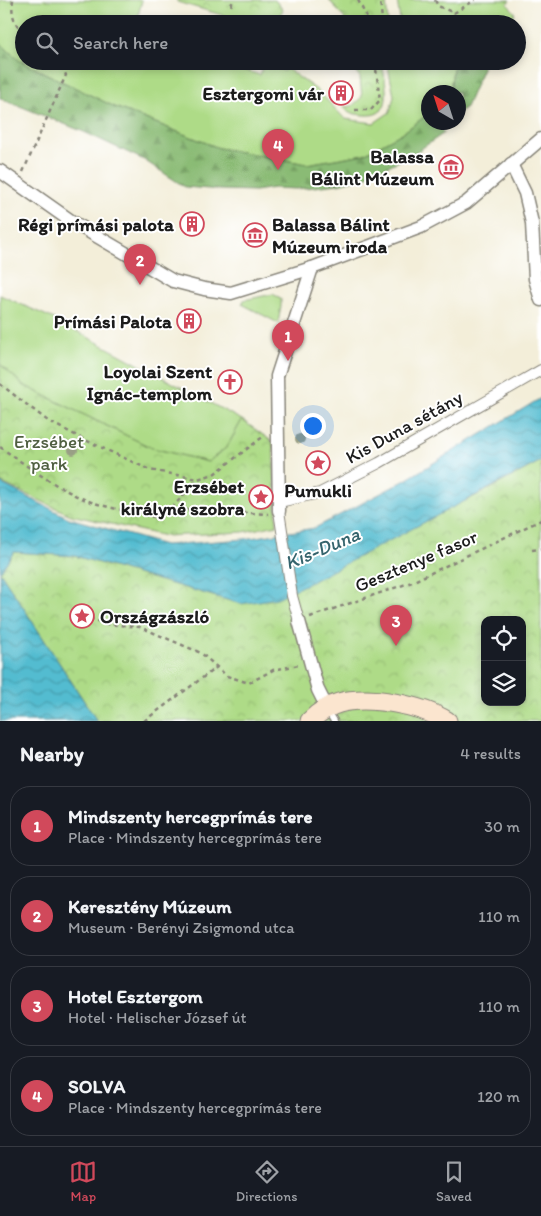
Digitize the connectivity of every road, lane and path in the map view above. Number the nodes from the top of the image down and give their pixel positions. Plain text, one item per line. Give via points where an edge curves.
1 (13, 0) edge
2 (233, 0) edge
3 (358, 0) edge
4 (380, 0) edge
5 (435, 0) edge
6 (475, 0) edge
7 (471, 1) edge
8 (231, 6) dead end
9 (366, 15) edge
10 (382, 15) edge
11 (15, 21) edge
12 (63, 70) edge
13 (376, 70) edge
14 (355, 110) dead end
15 (541, 139) edge
16 (511, 164) junction
17 (0, 171) edge
18 (18, 184) junction
19 (312, 268) junction
20 (541, 300) edge
21 (541, 370) edge
22 (0, 384) edge
23 (278, 426) junction
24 (0, 446) edge
25 (198, 479) junction
26 (279, 507) junction
27 (171, 508) junction
28 (541, 520) edge
29 (541, 549) edge
30 (532, 550) dead end
31 (82, 616) dead end
32 (299, 620) junction
33 (310, 663) junction
34 (217, 667) junction
35 (331, 715) edge
36 (144, 721) edge
37 (310, 721) edge
38 (447, 721) edge

1 - 11 path
2 - 8 path
3 - 9 path
4 - 10 path
5 - 7 path via 438,6 454,13
6 - 7 path
12 - 18 path via 66,75
13 - 14 path via 380,100 371,110
15 - 16 street
16 - 19 street via 466,203 421,227
16 - 20 street via 525,193 532,223 535,279
17 - 18 street
18 - 19 street via 71,221 173,281 231,293
19 - 23 street via 277,376
21 - 26 street, Kis Duna sétány via 379,463 320,493
22 - 25 path via 48,421 83,439 150,470
23 - 25 path via 214,474
23 - 26 street
24 - 27 path via 63,489 88,500 154,517 162,516
25 - 27 path
26 - 27 path via 263,514
26 - 32 street via 292,596
28 - 32 path, Gesztenye fasor via 412,582
29 - 30 path
31 - 34 path via 107,624 140,627 201,653
32 - 33 street
33 - 34 path via 273,670 249,683 227,676
33 - 35 street via 318,690
34 - 36 path
35 - 37 main road
35 - 38 main road via 339,703 355,700 407,706

